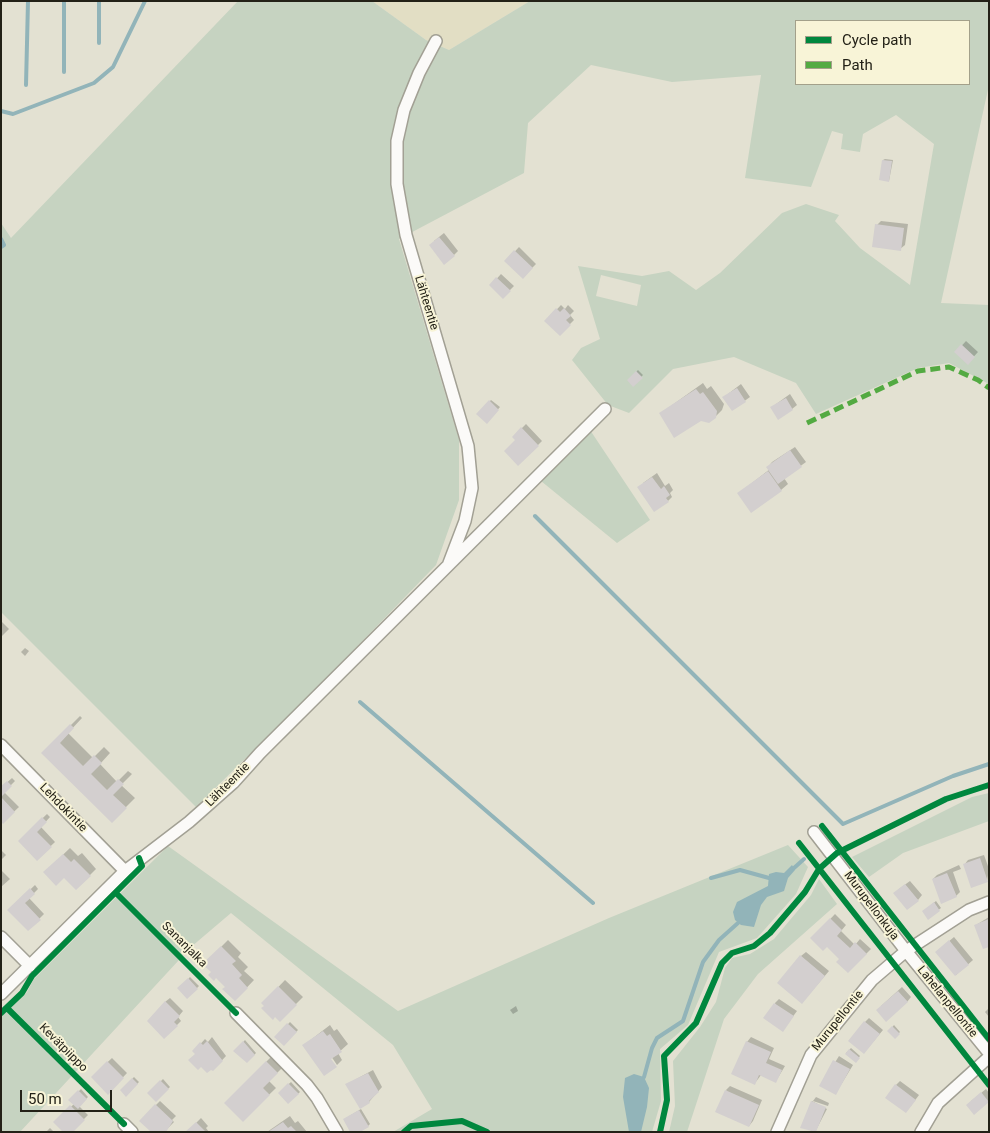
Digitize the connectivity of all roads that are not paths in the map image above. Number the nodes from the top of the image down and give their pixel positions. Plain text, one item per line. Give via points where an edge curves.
1 (436, 41) dead end
2 (605, 409) dead end
3 (447, 567) junction
4 (1, 745) edge
5 (814, 832) dead end
6 (124, 871) junction
7 (989, 902) edge
8 (1, 937) edge
9 (906, 952) junction
10 (30, 966) junction
11 (1, 994) edge
12 (236, 1013) dead end
13 (989, 1053) edge
14 (989, 1057) edge
15 (337, 1132) edge
16 (777, 1132) edge
17 (921, 1132) edge

1 - 3 street, Lähteentie via 404,110 398,141 397,184 406,235 468,446 472,488
2 - 3 street, Lähteentie
3 - 6 street, Lähteentie via 233,783 189,822
4 - 6 street, Lehdokintie
5 - 9 street, Murupellonkuja
6 - 10 street, Lähteentie
7 - 9 street, Murupellonkuja via 969,910
8 - 10 street
9 - 13 street, Lahelanpellontie
9 - 16 street, Murupellontie via 872,980 811,1055
10 - 11 street, Lähteentie
12 - 15 street via 307,1085
14 - 17 street via 938,1103

